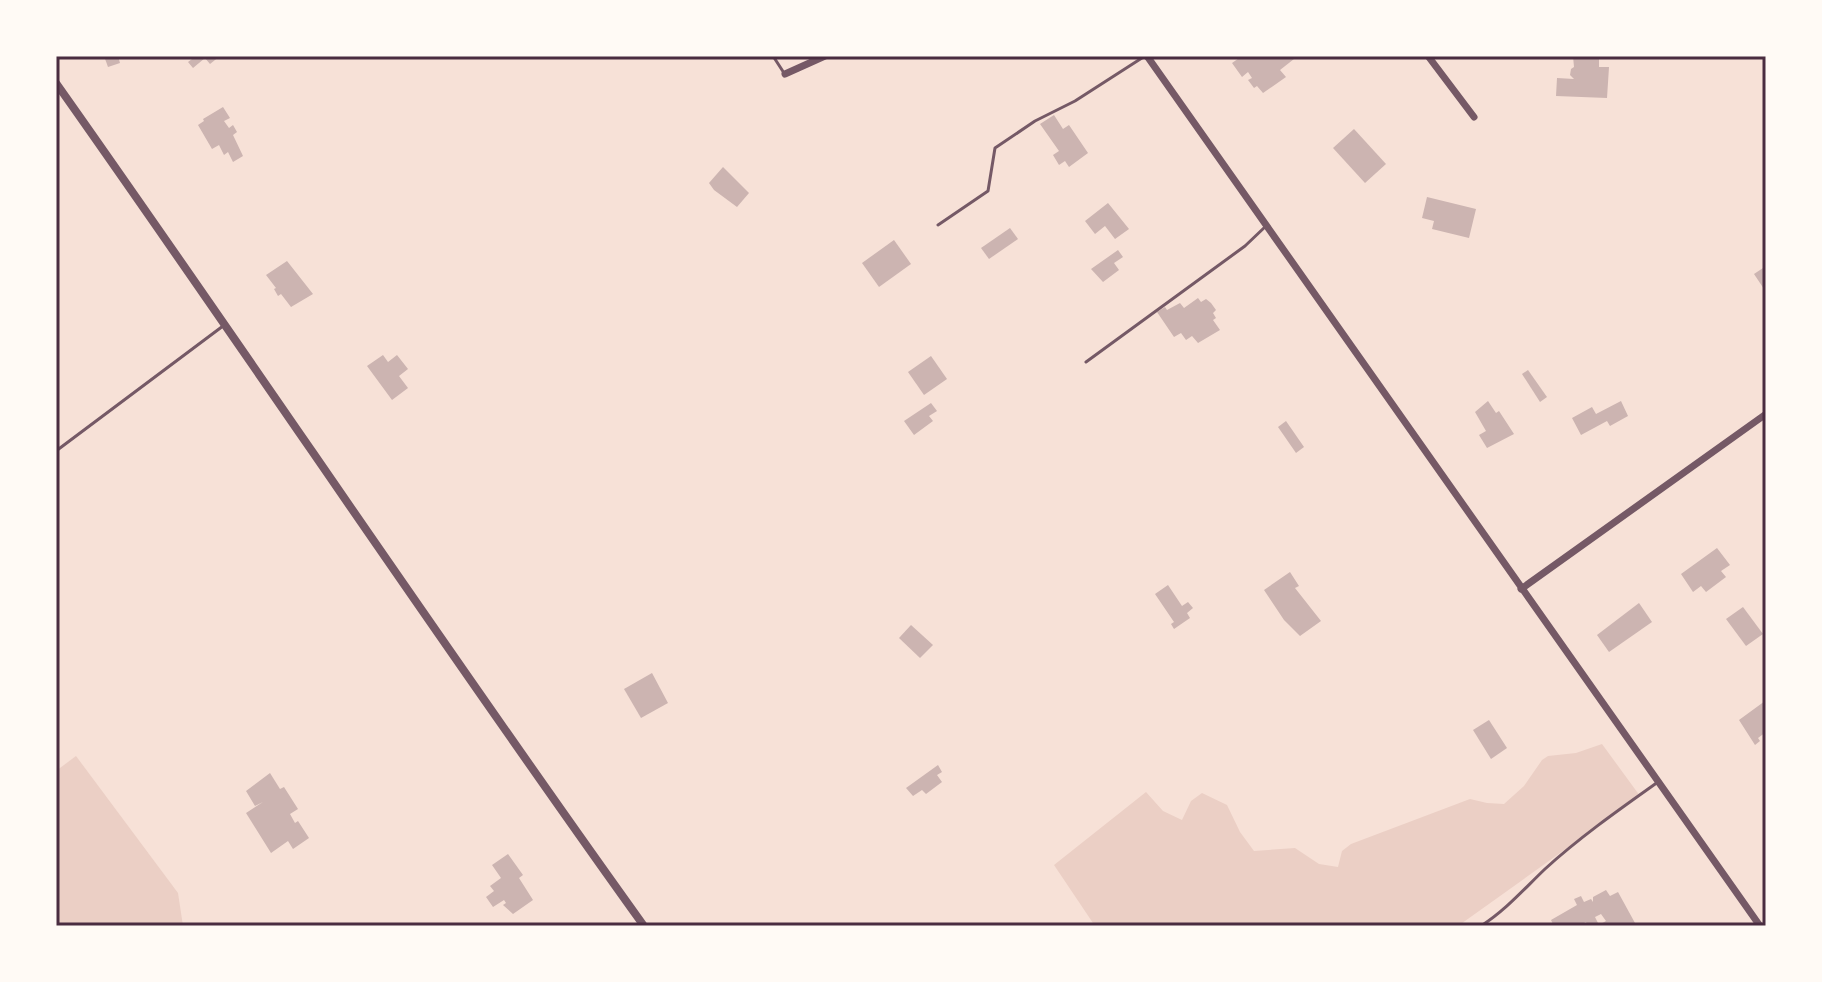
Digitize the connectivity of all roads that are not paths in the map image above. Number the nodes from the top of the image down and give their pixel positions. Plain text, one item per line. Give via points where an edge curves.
1 (773, 56) edge
2 (825, 56) edge
3 (1146, 56) edge
4 (1428, 56) edge
5 (785, 74) joint
6 (56, 83) edge
7 (1474, 117) dead end
8 (938, 225) dead end
9 (1266, 226) junction
10 (226, 324) junction
11 (1086, 362) dead end
12 (1766, 414) edge
13 (56, 451) edge
14 (1521, 589) junction
15 (1658, 782) junction
16 (366, 926) edge
17 (372, 926) edge
18 (644, 926) edge
19 (1481, 926) edge
20 (1760, 926) edge

1 - 5 lane
2 - 5 street
3 - 8 lane via 995,148 988,191
3 - 9 street
4 - 7 street
6 - 10 street
9 - 11 lane
9 - 14 street
10 - 13 lane
10 - 18 street
12 - 14 street
14 - 15 street
15 - 19 lane
15 - 20 street
16 - 17 lane

